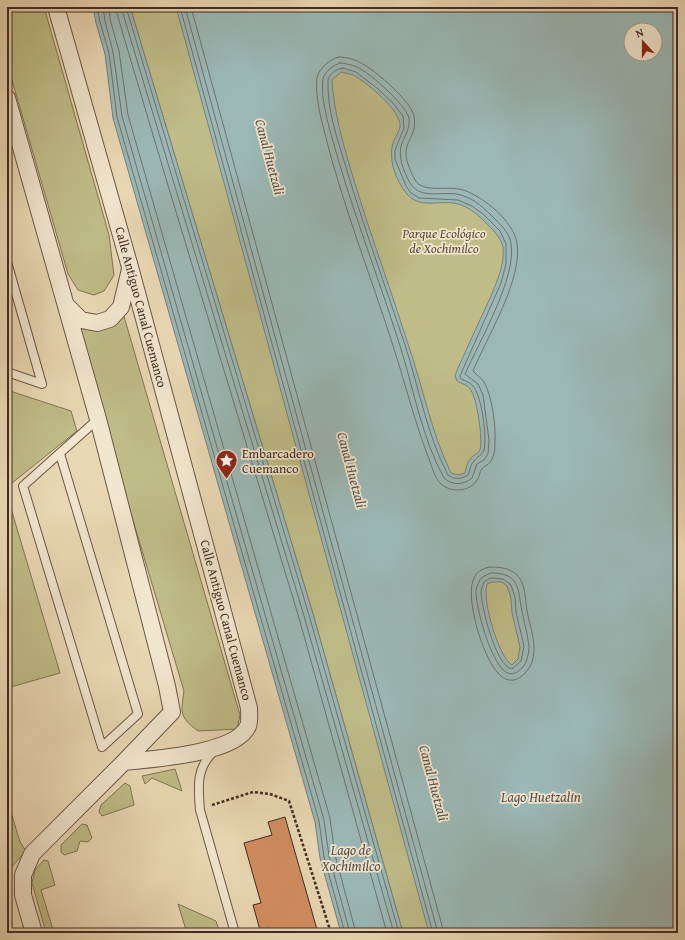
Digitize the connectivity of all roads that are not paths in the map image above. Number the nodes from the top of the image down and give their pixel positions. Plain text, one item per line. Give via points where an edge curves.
1 (56, 7) edge
2 (7, 98) edge
3 (7, 262) edge
4 (130, 267) junction
5 (64, 303) junction
6 (7, 372) edge
7 (98, 420) junction
8 (60, 454) junction
9 (218, 747) junction
10 (124, 762) junction
11 (34, 933) edge
12 (235, 933) edge

1 - 4 street, Calle Antiguo Canal Cuemanco
2 - 5 street
3 - 6 lane via 42,384
4 - 5 street via 121,307 110,318 97,323 81,320
4 - 9 street, Calle Antiguo Canal Cuemanco via 249,708 248,726 237,739
5 - 7 street
7 - 8 lane
7 - 10 street via 166,679 172,712
8 - 8 lane via 138,714 102,747 23,486
9 - 10 street, Calle Antiguo Canal Cuemanco
9 - 12 lane via 206,758 198,790 200,810
10 - 11 street via 32,854 23,876 24,896

